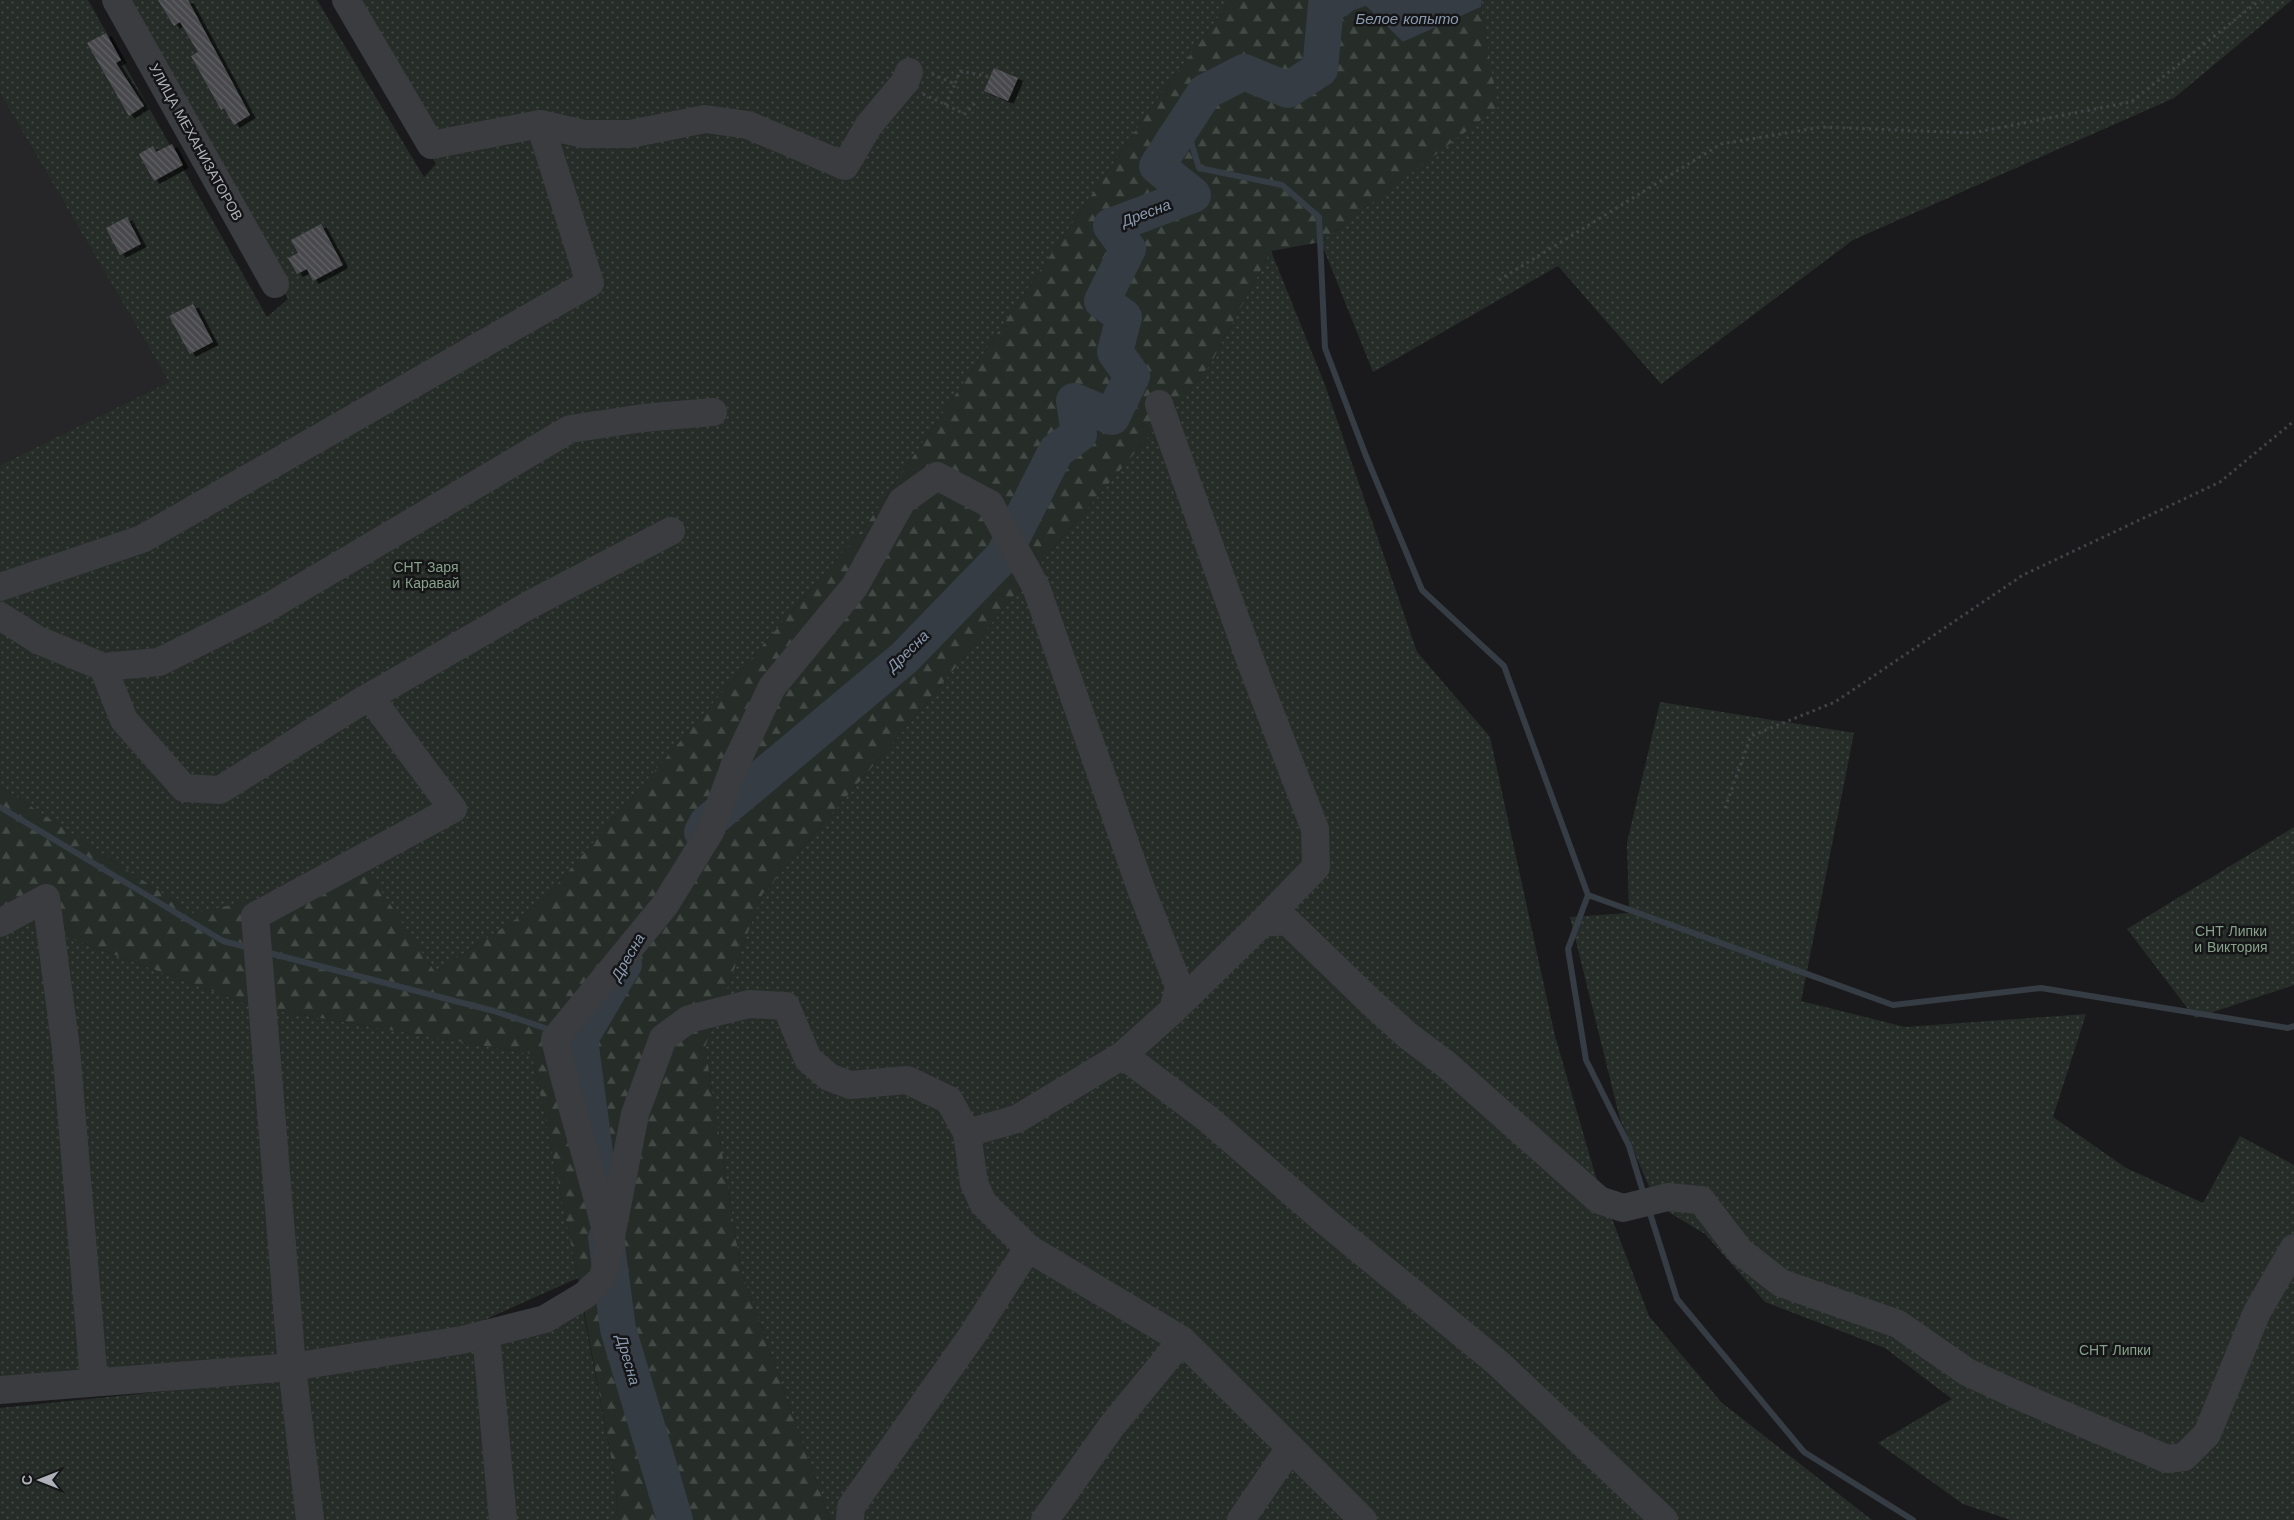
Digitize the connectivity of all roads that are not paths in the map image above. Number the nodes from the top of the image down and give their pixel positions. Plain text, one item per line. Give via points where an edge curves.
1 (116, 0) edge
2 (346, 0) edge
3 (918, 78) road end
4 (540, 124) junction
5 (275, 284) dead end
6 (1160, 404) dead end
7 (713, 412) dead end
8 (671, 530) dead end
9 (0, 587) edge
10 (0, 616) edge
11 (103, 667) junction
12 (370, 697) junction
13 (0, 923) edge
14 (1262, 923) junction
15 (1174, 1010) junction
16 (1123, 1055) junction
17 (967, 1134) junction
18 (610, 1246) junction
19 (1028, 1248) junction
20 (2294, 1248) edge
21 (486, 1334) junction
22 (1182, 1340) junction
23 (292, 1367) junction
24 (94, 1381) junction
25 (0, 1390) edge
26 (1290, 1448) junction
27 (310, 1520) edge
28 (503, 1520) edge
29 (850, 1520) edge
30 (1044, 1520) edge
31 (1241, 1520) edge
32 (1363, 1520) edge
33 (1664, 1520) edge

1 - 5 street, УЛИЦА МЕХАНИЗАТОРОВ
2 - 4 street via 432,145
3 - 4 street via 905,82 869,125 845,166 748,125 705,120 630,134 584,134
4 - 9 street via 590,283 142,539
6 - 14 street via 1253,668 1315,829 1316,867
7 - 11 street via 570,429 265,609 158,662
8 - 12 street via 531,604
10 - 11 street via 38,640
11 - 12 street via 124,720 184,788 220,790
12 - 23 street via 453,809 255,916
13 - 24 street via 46,898 66,1049
14 - 15 street
14 - 20 street via 1287,921 1407,1035 1447,1065 1599,1200 1623,1208 1668,1197 1701,1200 1740,1251 1781,1283 1898,1324 1967,1372 2167,1459 2184,1457 2207,1434 2257,1312
15 - 16 street
15 - 18 street via 1179,987 1140,886 1036,587 990,504 937,476 902,501 855,586 772,687 734,767 710,832 665,906 562,1030 570,1104 593,1176
16 - 17 street via 1017,1119
16 - 33 street via 1208,1119 1325,1221 1498,1363
17 - 18 street via 949,1100 928,1088 907,1080 850,1085 829,1077 808,1059 786,1006 749,1004 689,1019 663,1038 650,1070 630,1132
17 - 19 street via 974,1183 983,1203
18 - 21 street via 603,1278 585,1295 545,1319
19 - 22 street
19 - 29 street via 973,1334 851,1507
21 - 23 street
21 - 28 street
22 - 26 street
22 - 30 street via 1111,1428
23 - 24 street
23 - 27 street
24 - 25 street
26 - 31 street
26 - 32 street

